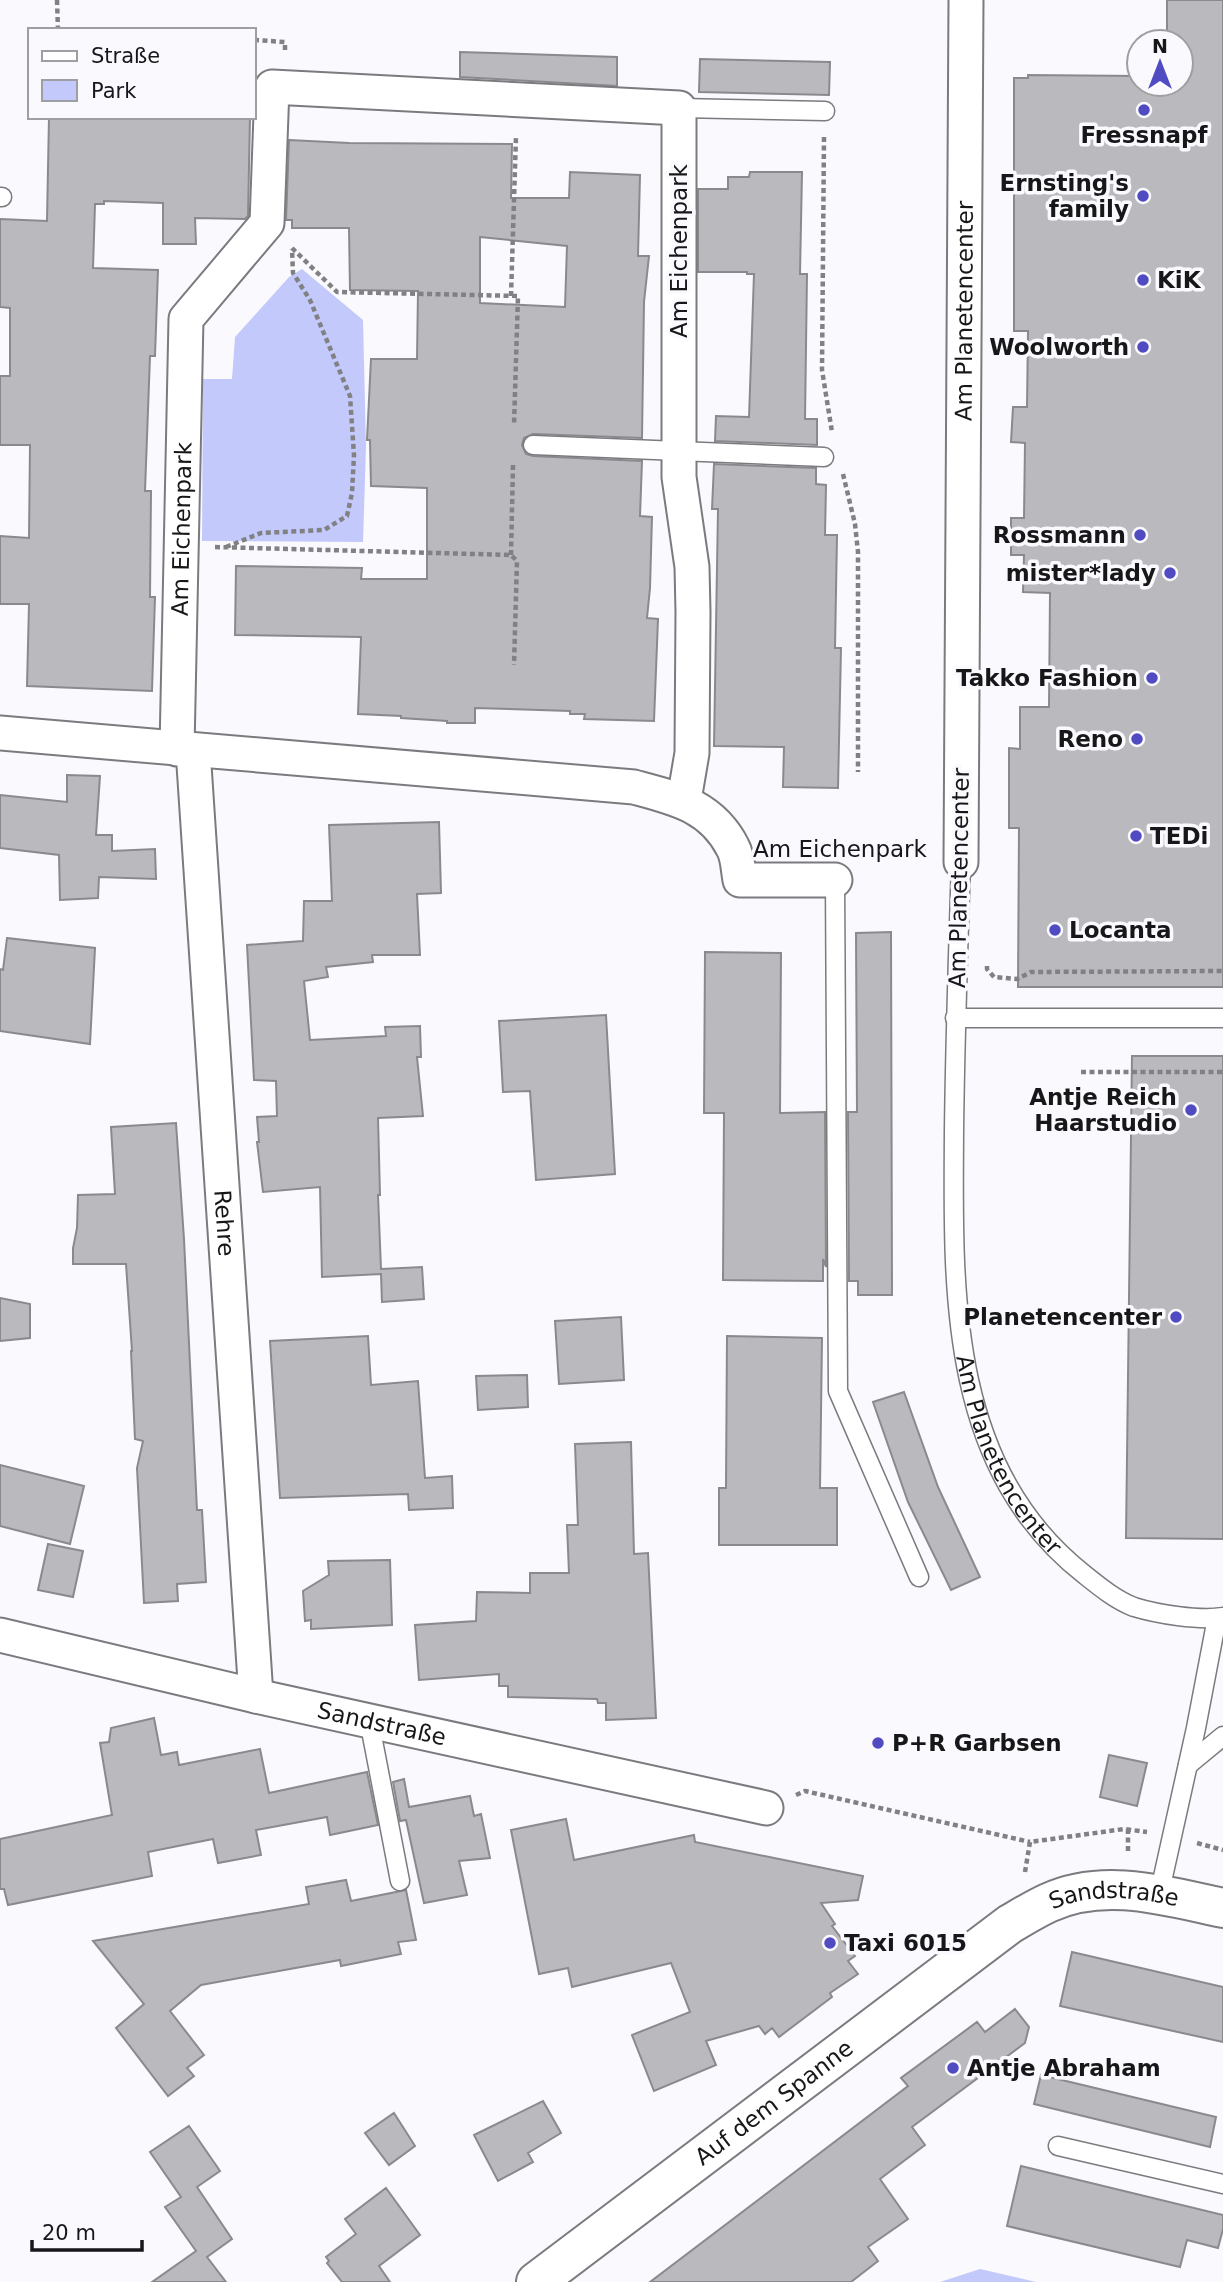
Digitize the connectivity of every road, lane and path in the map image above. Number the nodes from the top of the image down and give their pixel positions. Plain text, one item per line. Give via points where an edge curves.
1 (57, 0) edge
2 (966, 0) edge
3 (58, 28) edge
4 (256, 40) edge
5 (285, 42) dead end
6 (263, 87) edge
7 (517, 100) junction
8 (679, 108) junction
9 (825, 111) dead end
10 (267, 223) junction
11 (292, 248) junction
12 (512, 296) junction
13 (518, 296) dead end
14 (533, 445) dead end
15 (679, 452) junction
16 (824, 457) dead end
17 (183, 547) junction
18 (225, 548) junction
19 (514, 665) dead end
20 (0, 733) edge
21 (185, 750) junction
22 (684, 800) junction
23 (961, 855) junction
24 (838, 864) junction
25 (988, 957) dead end
26 (1223, 971) edge
27 (1223, 1017) edge
28 (955, 1018) junction
29 (1081, 1072) dead end
30 (1223, 1072) edge
31 (919, 1577) dead end
32 (1220, 1618) edge
33 (0, 1635) edge
34 (256, 1696) junction
35 (369, 1720) junction
36 (1223, 1736) edge
37 (1188, 1765) junction
38 (766, 1808) joint
39 (1030, 1842) dead end
40 (400, 1881) dead end
41 (1159, 1895) junction
42 (1222, 1906) edge
43 (1010, 1924) joint
44 (1058, 2146) dead end
45 (1223, 2184) edge
46 (536, 2282) edge

1 - 3 path
2 - 23 street, Am Planetencenter
4 - 5 path
6 - 7 street
6 - 10 street
7 - 8 street
7 - 12 path
8 - 9 lane
8 - 15 street, Am Eichenpark
10 - 11 path
10 - 17 street, Am Eichenpark via 186,319
11 - 12 path via 337,292
11 - 18 path via 293,273 310,300 350,396 352,494 347,516 324,530 261,533
12 - 13 path
14 - 15 lane
15 - 16 lane
15 - 22 street, Am Eichenpark via 693,612 692,753
17 - 18 path
17 - 21 street, Am Eichenpark
18 - 19 path via 511,555 517,561
20 - 21 street, Am Eichenpark
21 - 22 street, Am Eichenpark via 634,787
21 - 34 street, Rehre
22 - 24 street, Am Eichenpark via 716,823 734,850 740,880
23 - 24 path, Am Eichenpark
23 - 28 lane, Am Planetencenter
24 - 31 lane via 838,1391
25 - 26 path via 987,969 995,977 1017,979 1031,972
27 - 28 lane
28 - 32 lane, Am Planetencenter via 958,1306 965,1364 985,1439 1028,1516 1076,1568 1104,1590 1133,1606
29 - 30 path
32 - 37 lane
33 - 34 street, Sandstraße
34 - 35 street, Sandstraße
35 - 38 street, Sandstraße
35 - 40 lane
36 - 37 lane
37 - 41 lane
38 - 39 path via 805,1791
41 - 42 street, Sandstraße
41 - 43 street, Sandstraße via 1128,1890 1073,1895
43 - 46 street, Auf dem Spanne
44 - 45 lane

